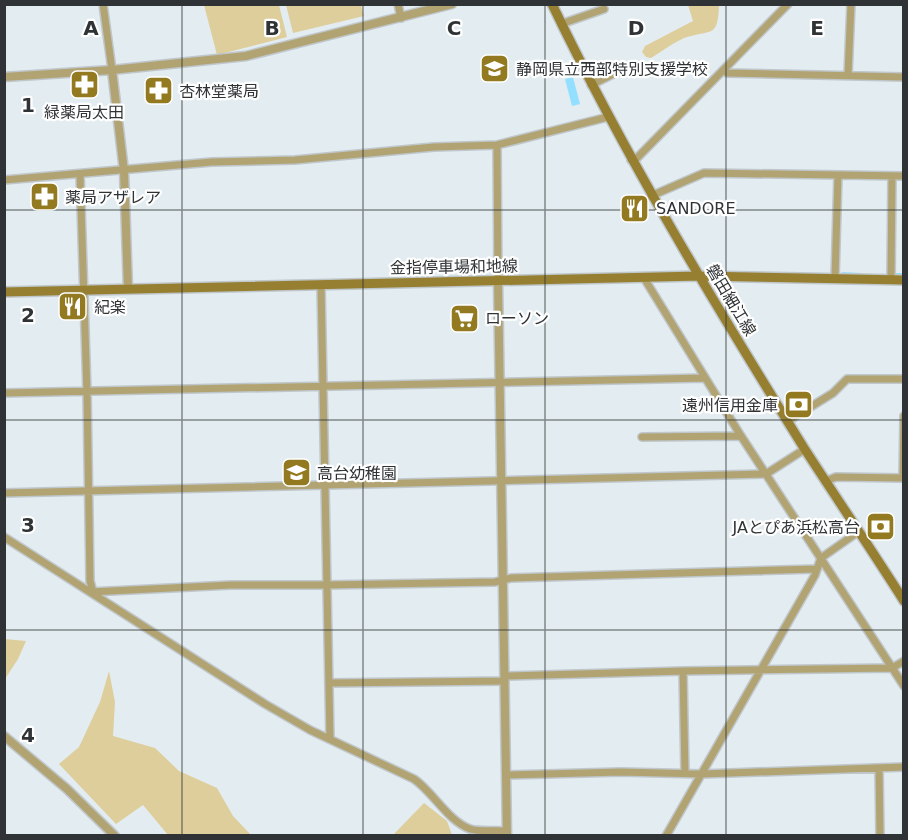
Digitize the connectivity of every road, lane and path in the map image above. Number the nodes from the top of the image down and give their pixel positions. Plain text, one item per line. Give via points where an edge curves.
1 (103, 4) edge
2 (398, 4) edge
3 (452, 4) edge
4 (552, 4) edge
5 (788, 4) edge
6 (851, 4) edge
7 (604, 9) dead end
8 (401, 18) junction
9 (561, 24) junction
10 (630, 68) dead end
11 (112, 70) junction
12 (724, 70) junction
13 (848, 75) junction
14 (4, 77) edge
15 (903, 77) edge
16 (591, 85) junction
17 (608, 117) junction
18 (497, 145) junction
19 (632, 160) junction
20 (124, 171) junction
21 (80, 174) junction
22 (838, 175) junction
23 (892, 176) junction
24 (903, 176) edge
25 (4, 180) edge
26 (651, 196) junction
27 (699, 276) junction
28 (644, 278) junction
29 (835, 278) junction
30 (891, 279) junction
31 (903, 280) edge
32 (498, 281) junction
33 (321, 285) junction
34 (128, 289) junction
35 (83, 290) junction
36 (4, 292) edge
37 (705, 378) junction
38 (903, 379) edge
39 (500, 382) junction
40 (323, 386) junction
41 (87, 392) junction
42 (4, 393) edge
43 (903, 416) edge
44 (788, 421) junction
45 (741, 436) junction
46 (642, 437) dead end
47 (806, 449) junction
48 (766, 474) junction
49 (903, 478) edge
50 (501, 479) junction
51 (826, 482) junction
52 (325, 485) junction
53 (88, 490) junction
54 (4, 493) edge
55 (858, 532) junction
56 (4, 537) edge
57 (821, 558) junction
58 (817, 569) junction
59 (503, 579) junction
60 (327, 585) junction
61 (90, 592) junction
62 (902, 594) edge
63 (903, 661) edge
64 (892, 668) junction
65 (683, 671) junction
66 (760, 671) junction
67 (505, 679) junction
68 (329, 683) junction
69 (903, 686) edge
70 (4, 736) edge
71 (330, 739) junction
72 (903, 767) edge
73 (879, 768) junction
74 (685, 773) junction
75 (702, 774) junction
76 (506, 775) junction
77 (507, 833) edge
78 (115, 836) edge
79 (666, 836) edge
80 (880, 836) edge

1 - 11 street
2 - 8 street
3 - 8 street
4 - 9 main road, 磐田細江線
5 - 12 street
6 - 13 street
7 - 9 street
8 - 11 street via 246,56
9 - 16 main road, 磐田細江線
10 - 16 street
11 - 14 street
11 - 20 street
12 - 13 street
12 - 19 street
13 - 15 street
16 - 17 main road, 磐田細江線
17 - 18 street
17 - 19 main road, 磐田細江線
18 - 20 street
18 - 32 street
19 - 26 main road, 磐田細江線
20 - 21 street
20 - 34 street
21 - 25 street
21 - 35 street
22 - 23 street
22 - 26 street via 704,173
22 - 29 street
23 - 24 street
23 - 30 street
26 - 27 main road, 磐田細江線
27 - 28 main road, 金指停車場和地線
27 - 29 main road, 金指停車場和地線
27 - 44 main road, 磐田細江線
28 - 32 main road, 金指停車場和地線
28 - 37 street
29 - 30 main road, 金指停車場和地線
30 - 31 main road, 金指停車場和地線
32 - 33 main road, 金指停車場和地線
32 - 39 street
33 - 34 main road, 金指停車場和地線
33 - 40 street
34 - 35 main road, 金指停車場和地線
35 - 36 main road, 金指停車場和地線
35 - 41 street
37 - 39 street
37 - 45 street
38 - 44 street via 847,379 833,393
39 - 40 street
39 - 50 street
40 - 41 street
40 - 52 street
41 - 42 street
41 - 53 street
43 - 49 street
44 - 47 main road, 磐田細江線
45 - 46 street
45 - 48 street
47 - 48 street
47 - 51 main road, 磐田細江線
48 - 50 street
48 - 57 street
49 - 51 street via 836,477
50 - 52 street
50 - 59 street
51 - 55 main road, 磐田細江線
52 - 53 street
52 - 60 street
53 - 54 street
53 - 61 street
55 - 57 street
55 - 62 main road, 磐田細江線
56 - 61 street
57 - 58 street
57 - 64 street
58 - 59 street
58 - 66 street
59 - 60 street
59 - 67 street
60 - 61 street
60 - 68 street
61 - 71 street via 265,704
63 - 64 street
64 - 66 street
64 - 69 street
65 - 66 street
65 - 67 street
65 - 74 street
66 - 75 street
67 - 68 street
67 - 76 street
68 - 71 street
70 - 78 street
71 - 77 street via 414,779 458,823 471,830
72 - 73 street
73 - 75 street
73 - 80 street
74 - 75 street
74 - 76 street
75 - 79 street
76 - 77 street

